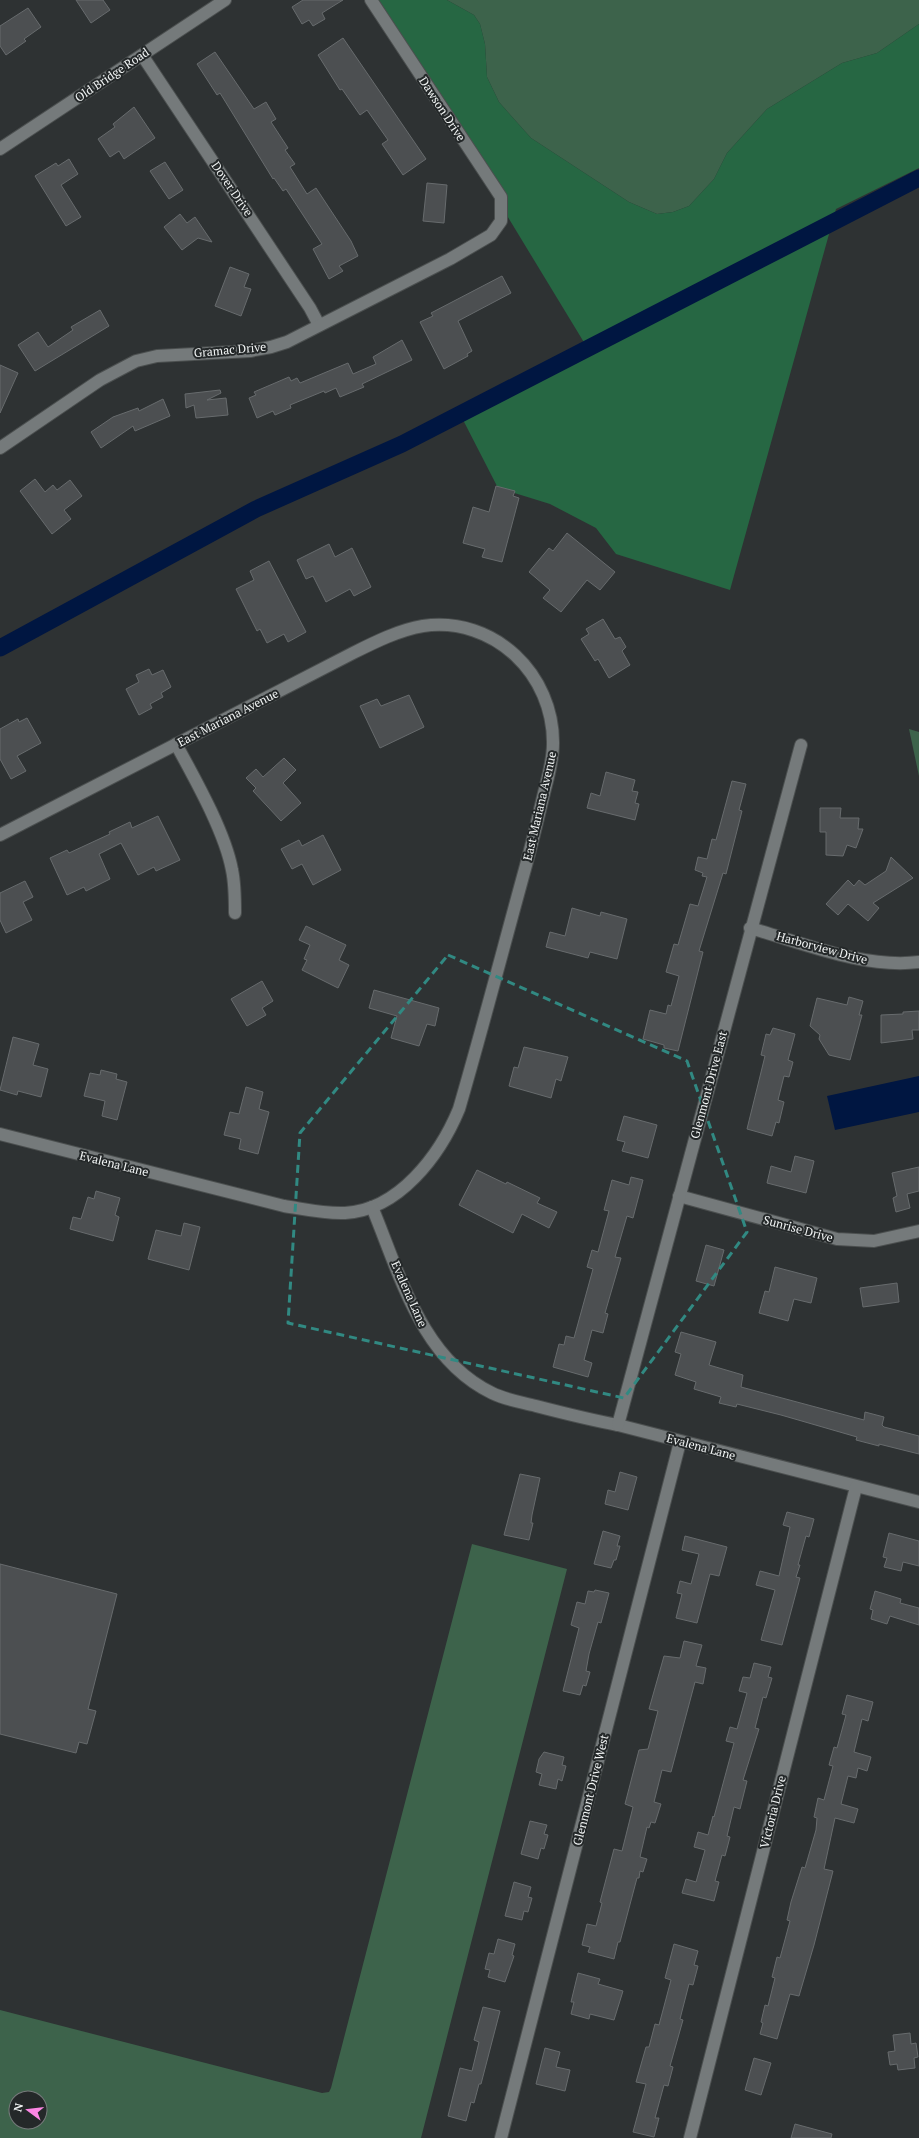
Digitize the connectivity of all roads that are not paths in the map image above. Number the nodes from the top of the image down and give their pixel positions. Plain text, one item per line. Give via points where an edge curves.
1 (225, 0) edge
2 (371, 0) edge
3 (142, 55) junction
4 (0, 149) edge
5 (501, 221) joint
6 (319, 325) junction
7 (0, 448) edge
8 (176, 744) junction
9 (801, 745) dead end
10 (0, 835) edge
11 (235, 913) dead end
12 (750, 928) junction
13 (919, 962) edge
14 (0, 1134) edge
15 (679, 1196) junction
16 (372, 1207) junction
17 (919, 1231) edge
18 (618, 1425) junction
19 (680, 1442) junction
20 (856, 1487) junction
21 (919, 1502) edge
22 (501, 2138) edge
23 (690, 2138) edge

1 - 3 street, Old Bridge Road
2 - 5 street, Dawson Drive via 501,197
3 - 4 street, Old Bridge Road
3 - 6 street, Dover Drive
5 - 6 street, Gramac Drive via 491,235 450,259
6 - 7 street, Gramac Drive via 287,342 271,347 250,351 157,356 136,361 100,380
8 - 10 street, East Mariana Avenue
8 - 11 street via 195,779 228,853 233,876
8 - 16 street, East Mariana Avenue via 364,648 406,630 424,626 460,627 493,638 523,662 542,691 553,726 552,763 459,1109 448,1133 430,1160 404,1186
9 - 12 street, Glenmont Drive East
12 - 13 street, Harborview Drive via 860,959 894,963
12 - 15 street, Glenmont Drive East
14 - 16 street, Evalena Lane via 284,1206 346,1213
15 - 17 street, Sunrise Drive via 837,1239 874,1240
15 - 18 street, Glenmont Drive East
16 - 18 street, Evalena Lane via 419,1319 429,1338 457,1370 474,1383 505,1398
18 - 19 street, Evalena Lane
19 - 20 street, Evalena Lane
19 - 22 street, Glenmont Drive West
20 - 21 street, Evalena Lane
20 - 23 street, Victoria Drive

